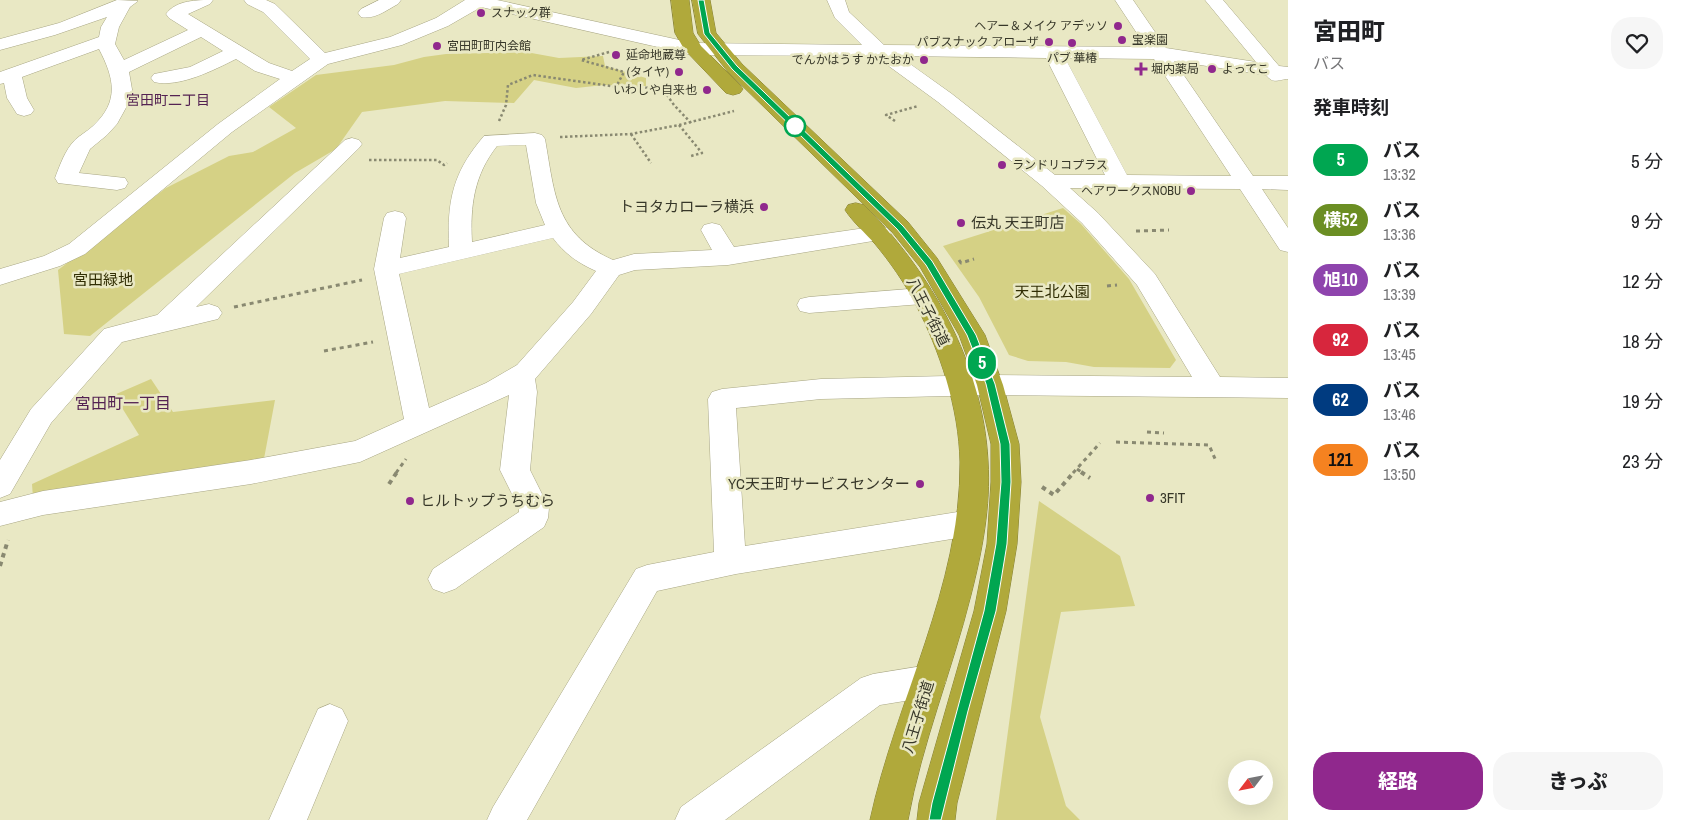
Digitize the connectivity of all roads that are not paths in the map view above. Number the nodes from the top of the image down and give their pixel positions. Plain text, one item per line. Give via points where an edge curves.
1 (204, 0) edge
2 (253, 0) edge
3 (392, 0) edge
4 (477, 0) edge
5 (680, 0) edge
6 (701, 0) edge
7 (836, 0) edge
8 (1124, 0) edge
9 (1214, 0) edge
10 (127, 2) edge
11 (367, 13) dead end
12 (202, 30) junction
13 (107, 40) junction
14 (4, 41) edge
15 (693, 49) junction
16 (877, 49) junction
17 (720, 50) junction
18 (237, 51) junction
19 (1052, 51) junction
20 (1159, 52) junction
21 (321, 60) junction
22 (119, 69) junction
23 (1280, 72) edge
24 (6, 76) edge
25 (161, 78) dead end
26 (294, 78) junction
27 (1288, 91) edge
28 (24, 110) dead end
29 (343, 152) road end
30 (1050, 181) junction
31 (1119, 181) junction
32 (117, 183) dead end
33 (1246, 183) junction
34 (1288, 183) edge
35 (395, 218) dead end
36 (557, 230) junction
37 (712, 230) dead end
38 (879, 233) junction
39 (1288, 245) edge
40 (461, 252) junction
41 (728, 256) junction
42 (386, 268) junction
43 (611, 269) junction
44 (0, 277) edge
45 (922, 296) junction
46 (809, 305) dead end
47 (209, 313) road end
48 (165, 322) junction
49 (522, 374) junction
50 (975, 385) junction
51 (1212, 387) junction
52 (1288, 388) edge
53 (419, 424) junction
54 (0, 486) edge
55 (0, 514) edge
56 (970, 523) junction
57 (730, 562) junction
58 (444, 579) dead end
59 (929, 680) junction
60 (330, 721) dead end
61 (288, 820) edge
62 (506, 820) edge
63 (694, 820) edge
64 (889, 820) edge
65 (936, 820) edge

1 - 12 street via 175,14
2 - 21 street via 269,8
3 - 11 street
4 - 15 street
4 - 21 street via 442,22 396,41
5 - 15 highway, 八王子街道 via 684,33
6 - 17 highway, 八王子街道 via 707,34
7 - 16 street via 841,14
8 - 20 street
9 - 23 street
10 - 13 street via 110,27
10 - 14 street via 105,12
12 - 18 street
12 - 22 street
13 - 22 street
13 - 24 street
15 - 17 street
15 - 38 highway, 八王子街道
16 - 17 street
16 - 19 street
16 - 30 street
17 - 50 highway, 八王子街道 via 900,228 930,263 972,335
18 - 25 street via 195,72
18 - 26 street via 262,67
19 - 20 street
19 - 31 street
20 - 23 street
20 - 33 street
21 - 26 street
22 - 32 street via 123,96 110,120 74,156 66,178
23 - 27 street
24 - 28 street
26 - 44 street via 146,186 77,249 52,261
29 - 48 street
30 - 31 street
30 - 51 street via 1090,218 1146,280
31 - 33 street
33 - 34 street
33 - 39 street
35 - 42 street
36 - 40 street
36 - 40 street via 546,202 535,139 491,140 478,155 461,192
36 - 43 street via 582,255
37 - 41 street
38 - 41 street
38 - 45 highway, 八王子街道 via 902,262
40 - 42 street
41 - 43 street via 634,262
42 - 53 street
43 - 49 street via 582,308
45 - 46 street
45 - 50 highway, 八王子街道 via 945,343
47 - 48 street
48 - 54 street via 112,335 41,416
49 - 53 street via 496,390
49 - 58 street via 515,470 534,508 533,518
50 - 51 street
50 - 56 highway, 八王子街道 via 966,410 974,461
50 - 57 street via 821,389 722,399
50 - 65 highway, 八王子街道 via 1005,444 1002,544 990,611
51 - 52 street
53 - 55 street via 360,451 251,472 42,503
56 - 57 street
56 - 59 highway, 八王子街道 via 950,612
57 - 62 street via 647,579
59 - 63 street via 873,690
59 - 64 highway, 八王子街道
60 - 61 street

